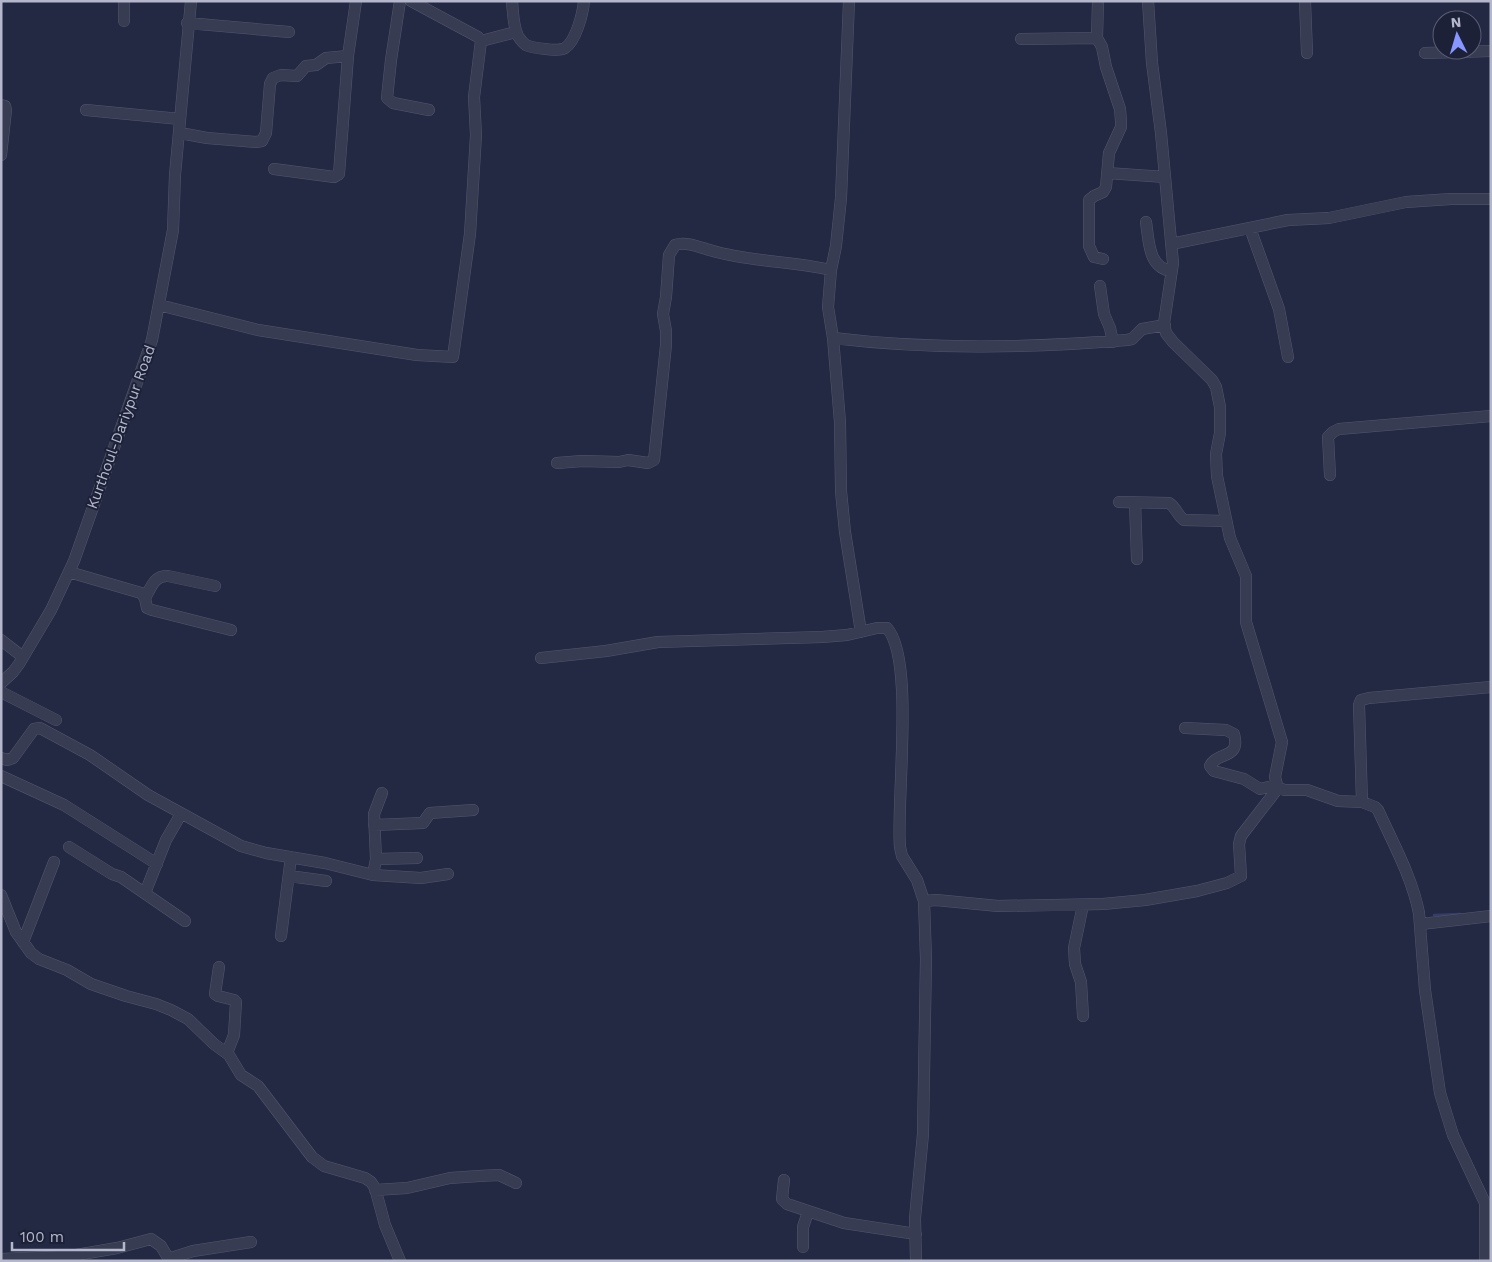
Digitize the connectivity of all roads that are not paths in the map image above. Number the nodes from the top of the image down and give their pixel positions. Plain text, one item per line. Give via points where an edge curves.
1 (124, 1) edge
2 (190, 1) edge
3 (356, 1) edge
4 (400, 1) edge
5 (411, 1) edge
6 (512, 1) edge
7 (584, 1) edge
8 (849, 1) edge
9 (1098, 1) edge
10 (1148, 1) edge
11 (1305, 1) edge
12 (124, 20) dead end
13 (188, 24) junction
14 (289, 32) dead end
15 (516, 32) junction
16 (1021, 38) dead end
17 (1097, 38) junction
18 (481, 42) junction
19 (1491, 51) edge
20 (1307, 53) dead end
21 (1425, 53) dead end
22 (348, 56) junction
23 (1, 106) edge
24 (86, 110) dead end
25 (430, 110) dead end
26 (180, 118) junction
27 (180, 133) junction
28 (1, 155) edge
29 (274, 168) dead end
30 (1107, 173) junction
31 (1165, 177) junction
32 (1491, 199) edge
33 (1146, 222) dead end
34 (1250, 228) junction
35 (1171, 244) junction
36 (1103, 259) dead end
37 (831, 270) junction
38 (1172, 271) junction
39 (1100, 286) dead end
40 (159, 305) junction
41 (1165, 325) junction
42 (833, 338) junction
43 (1113, 342) junction
44 (1288, 357) dead end
45 (1491, 416) edge
46 (557, 462) dead end
47 (1330, 475) dead end
48 (1119, 502) dead end
49 (1135, 502) junction
50 (1226, 521) junction
51 (1137, 558) dead end
52 (70, 572) junction
53 (215, 586) dead end
54 (145, 598) junction
55 (231, 630) dead end
56 (861, 632) junction
57 (1, 640) edge
58 (23, 657) junction
59 (541, 658) dead end
60 (1, 683) edge
61 (1491, 687) edge
62 (1, 692) edge
63 (44, 714) junction
64 (56, 720) dead end
65 (38, 728) junction
66 (1185, 728) dead end
67 (1, 758) edge
68 (1, 776) edge
69 (1277, 786) junction
70 (382, 793) dead end
71 (1362, 802) junction
72 (473, 810) dead end
73 (181, 814) junction
74 (374, 825) junction
75 (69, 847) dead end
76 (291, 857) junction
77 (417, 858) dead end
78 (376, 859) junction
79 (54, 862) dead end
80 (157, 864) junction
81 (448, 874) dead end
82 (373, 875) junction
83 (289, 876) junction
84 (326, 881) dead end
85 (145, 893) junction
86 (1, 895) edge
87 (924, 901) junction
88 (1083, 905) junction
89 (1491, 916) edge
90 (185, 921) dead end
91 (1421, 924) junction
92 (281, 936) dead end
93 (23, 942) junction
94 (219, 967) dead end
95 (1084, 1016) dead end
96 (227, 1053) junction
97 (784, 1180) dead end
98 (516, 1183) dead end
99 (375, 1190) junction
100 (808, 1212) junction
101 (916, 1234) junction
102 (251, 1242) dead end
103 (803, 1247) dead end
104 (1, 1259) edge
105 (169, 1260) edge
106 (400, 1261) edge
107 (916, 1261) edge
108 (1485, 1261) edge

1 - 12 street
2 - 13 street, Kurthoul-Dariypur Road
3 - 22 street
4 - 25 street via 387,98 393,103
5 - 18 street via 478,37
6 - 15 street
7 - 15 street via 582,19 565,48 528,46
8 - 37 street via 841,198
9 - 17 street
10 - 31 street
11 - 20 street
13 - 14 street
13 - 26 street, Kurthoul-Dariypur Road
15 - 18 street
16 - 17 street
17 - 30 street via 1121,121
18 - 40 street via 474,97 476,135 470,227 453,357 417,355 258,330
19 - 21 street
22 - 27 street via 326,58 316,65 306,66 297,76 272,78 266,133 262,141
22 - 29 street via 339,174
23 - 28 street via 6,110
24 - 26 street
26 - 27 street, Kurthoul-Dariypur Road
27 - 40 street, Kurthoul-Dariypur Road via 172,242
30 - 31 street
30 - 36 street via 1103,192 1090,200 1089,246 1094,257
31 - 35 street
32 - 34 street via 1406,202 1329,218 1288,220
33 - 38 street via 1155,262 1161,269
34 - 35 street
34 - 44 street via 1279,309
35 - 38 street
37 - 42 street via 828,307
37 - 46 street via 720,254 687,244 675,245 669,255 663,310 666,345 654,460 648,463 631,460
38 - 41 street
39 - 43 street
40 - 52 street, Kurthoul-Dariypur Road via 148,356
41 - 43 street via 1142,329 1132,339
41 - 50 street via 1166,333 1173,342 1216,387 1220,407 1216,476
42 - 43 street via 972,348
42 - 56 street via 840,422 841,491
45 - 47 street via 1339,429 1328,437
48 - 49 street
49 - 50 street via 1169,503 1174,505 1181,518 1188,521
49 - 51 street
50 - 69 street via 1246,576 1246,622 1282,742
52 - 54 street via 138,592
52 - 58 street, Kurthoul-Dariypur Road
53 - 54 street via 160,576
54 - 55 street via 147,608 152,610
56 - 59 street via 788,639 658,642
56 - 87 street via 887,628 894,642 903,697 900,847
57 - 58 street
58 - 60 street, Kurthoul-Dariypur Road
61 - 71 street via 1361,700
62 - 63 street
63 - 64 street
63 - 65 street
65 - 67 street via 13,758
65 - 73 street via 81,750
66 - 69 street via 1226,730 1234,734 1234,749 1211,762 1214,771 1244,779 1260,789
68 - 80 street via 64,805
69 - 71 street via 1284,790 1307,790 1338,802
69 - 88 street via 1241,836 1241,876 1185,894 1135,902
70 - 74 street via 375,810
71 - 91 street via 1378,810 1417,901
72 - 74 street via 430,813 423,823
73 - 76 street via 241,846
73 - 80 street
74 - 78 street
75 - 85 street
76 - 82 street
76 - 83 street
77 - 78 street
78 - 82 street
79 - 93 street
80 - 85 street
81 - 82 street via 421,878
83 - 84 street
83 - 92 street
85 - 90 street
86 - 93 street
87 - 88 street via 998,906
87 - 101 street via 923,1134
88 - 95 street via 1074,948
89 - 91 street
91 - 108 street via 1425,990 1440,1093 1454,1135 1485,1203
93 - 96 street via 39,958 91,984 178,1014
94 - 96 street via 215,994 236,1002 234,1035
96 - 99 street via 241,1075 258,1086 312,1157 324,1166 365,1178
97 - 100 street via 783,1202
98 - 99 street via 499,1175 473,1176 407,1188
99 - 106 street
100 - 101 street via 844,1223
100 - 103 street via 803,1227
101 - 107 street
102 - 105 street via 193,1251
104 - 105 street via 70,1256 151,1239 161,1246

